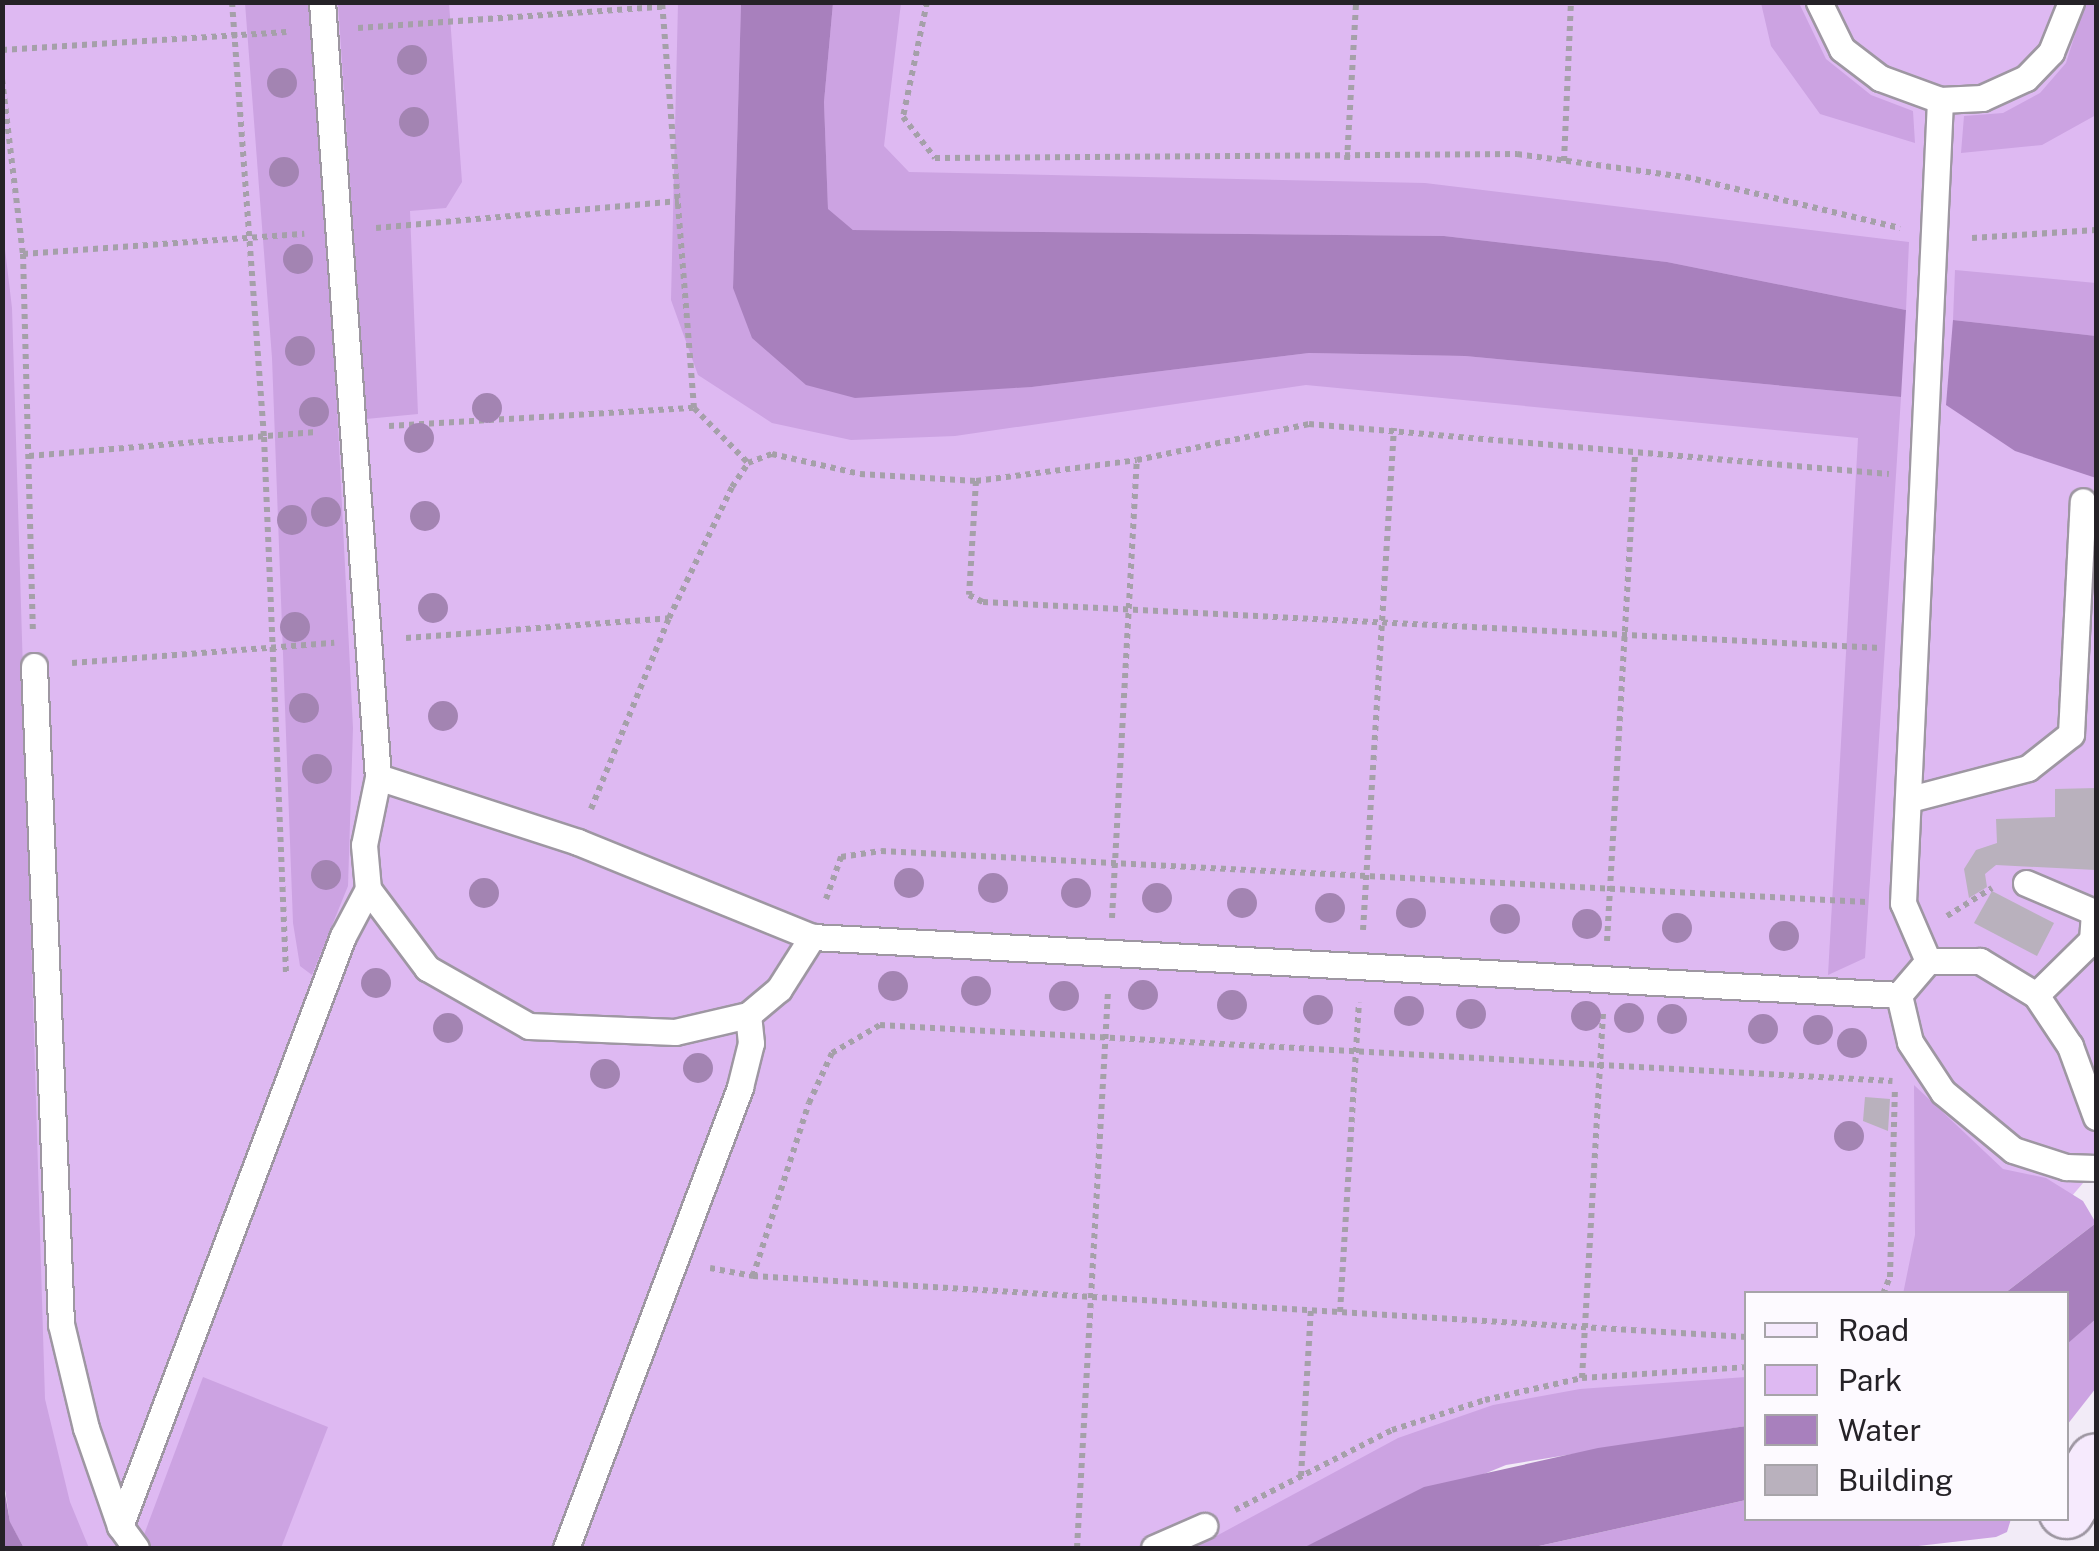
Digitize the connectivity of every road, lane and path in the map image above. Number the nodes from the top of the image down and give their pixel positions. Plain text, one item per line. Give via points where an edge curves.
1 (232, 2) edge
2 (322, 2) edge
3 (662, 2) edge
4 (927, 2) edge
5 (1356, 2) edge
6 (1571, 2) edge
7 (1820, 2) edge
8 (2071, 2) edge
9 (2, 79) edge
10 (1940, 100) junction
11 (1347, 160) junction
12 (1564, 161) junction
13 (2096, 230) edge
14 (1932, 236) junction
15 (694, 408) junction
16 (353, 428) junction
17 (1394, 428) junction
18 (264, 437) junction
19 (1635, 454) junction
20 (28, 456) junction
21 (1138, 460) junction
22 (748, 462) junction
23 (1919, 476) junction
24 (976, 481) junction
25 (2084, 502) dead end
26 (1129, 610) junction
27 (1382, 623) junction
28 (1625, 638) junction
29 (1916, 649) junction
30 (34, 666) joint
31 (378, 778) junction
32 (1910, 799) junction
33 (578, 842) junction
34 (1115, 863) junction
35 (1365, 878) junction
36 (2026, 883) joint
37 (368, 889) junction
38 (1609, 890) junction
39 (1903, 904) junction
40 (1916, 935) junction
41 (812, 938) junction
42 (1110, 956) junction
43 (1928, 962) junction
44 (1361, 968) junction
45 (1605, 980) junction
46 (2036, 994) junction
47 (320, 996) junction
48 (1899, 996) junction
49 (748, 1015) junction
50 (1106, 1038) junction
51 (1356, 1054) junction
52 (1599, 1068) junction
53 (1927, 1072) junction
54 (1896, 1082) junction
55 (2096, 1117) edge
56 (2096, 1168) edge
57 (679, 1262) junction
58 (753, 1276) junction
59 (1884, 1291) edge
60 (1091, 1297) junction
61 (1311, 1310) junction
62 (1340, 1312) junction
63 (1584, 1327) junction
64 (1744, 1337) edge
65 (1744, 1366) edge
66 (1582, 1378) junction
67 (2096, 1461) edge
68 (1301, 1476) junction
69 (2069, 1505) edge
70 (2061, 1521) edge
71 (120, 1526) junction
72 (1204, 1526) joint
73 (136, 1548) edge
74 (566, 1548) edge
75 (1077, 1548) edge
76 (1154, 1548) edge
77 (2050, 1548) edge

1 - 18 path
2 - 16 lane
3 - 15 path
4 - 11 path via 902,117 935,158
5 - 11 path
6 - 12 path
7 - 10 lane via 1842,49 1880,78
8 - 10 lane via 2052,52 2026,78 1982,98
9 - 20 path via 23,254
10 - 14 lane
11 - 12 path via 1517,154
12 - 14 path via 1686,176
13 - 14 path via 2006,240
14 - 23 lane
15 - 16 path
15 - 22 path
16 - 18 path
16 - 31 lane
17 - 19 path
17 - 21 path via 1309,424
17 - 27 path
18 - 20 path
18 - 47 path via 283,963 288,979
19 - 23 path
19 - 28 path
20 - 30 path
21 - 24 path
21 - 26 path
22 - 24 path via 772,454 860,474
22 - 33 path via 669,618
23 - 29 lane
24 - 26 path via 970,595 983,602
25 - 32 lane via 2071,734 2028,768
26 - 27 path
26 - 34 path
27 - 28 path
27 - 35 path
28 - 29 path
28 - 38 path
29 - 32 lane
30 - 71 lane via 61,1324
31 - 33 lane
31 - 37 lane via 364,846
32 - 39 lane
33 - 41 lane
34 - 35 path
34 - 41 path via 881,851 840,857
34 - 42 path
35 - 38 path
35 - 44 path
36 - 40 path via 2006,880
36 - 46 lane via 2094,912 2092,940
37 - 47 lane
37 - 49 lane via 428,968 529,1026 675,1032
38 - 39 path
38 - 45 path
39 - 40 lane
40 - 43 lane
41 - 42 lane
41 - 49 lane via 779,989
42 - 44 lane
42 - 50 path
43 - 46 lane via 1980,960
43 - 48 lane
44 - 45 lane
44 - 51 path
45 - 48 lane
45 - 52 path
46 - 55 lane via 2070,1046
47 - 71 lane
48 - 53 lane via 1910,1042
49 - 57 lane via 751,1043 740,1086
50 - 51 path
50 - 58 path via 880,1025 859,1032 832,1052 809,1103
50 - 60 path
51 - 52 path
51 - 62 path
52 - 54 path
52 - 63 path
53 - 54 path
53 - 56 lane via 2013,1150 2066,1167
54 - 59 path
57 - 58 path
57 - 74 lane
58 - 60 path
60 - 61 path
60 - 75 path
61 - 62 path
61 - 68 path
62 - 63 path
63 - 64 path
63 - 66 path
65 - 66 path
66 - 68 path via 1392,1430
67 - 69 street
68 - 72 path
70 - 77 street
71 - 73 lane
72 - 76 lane

